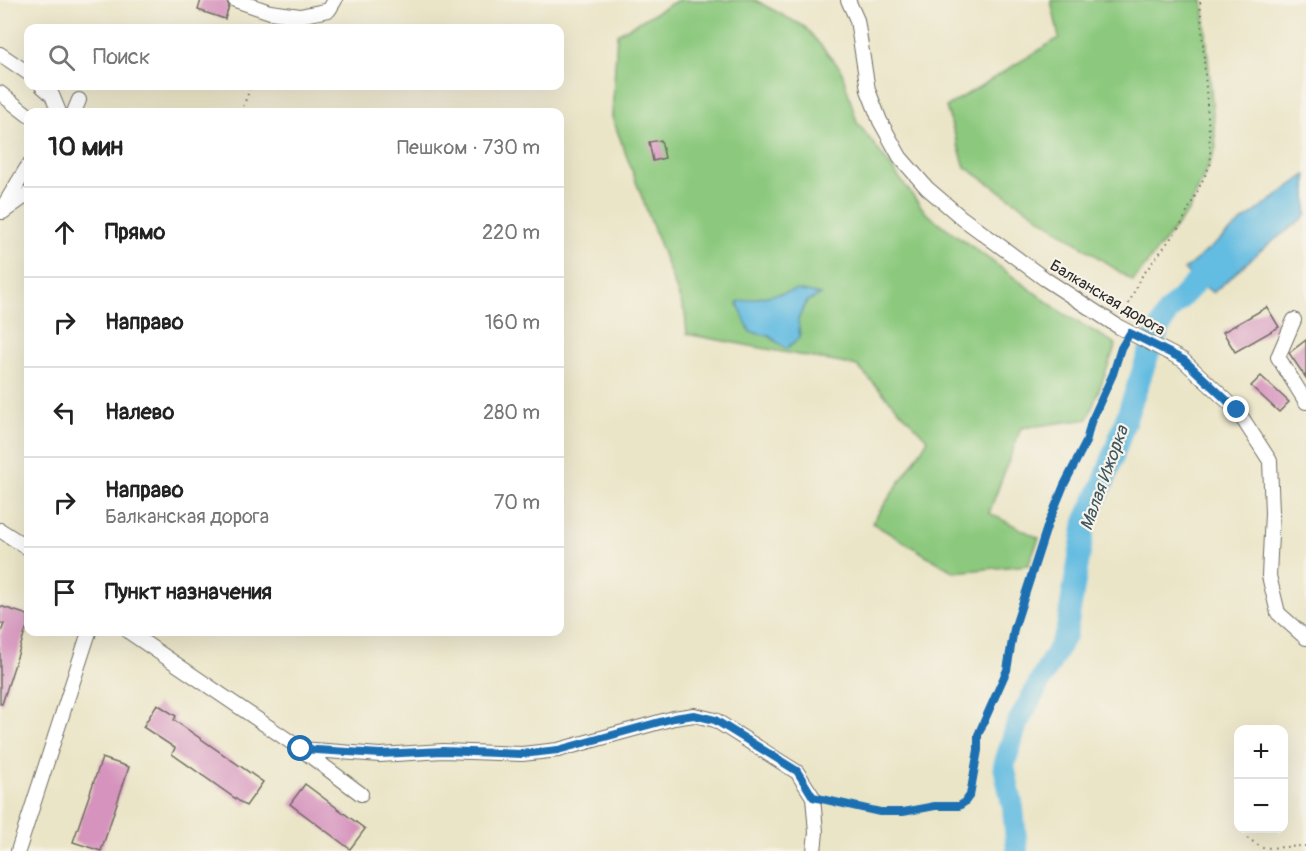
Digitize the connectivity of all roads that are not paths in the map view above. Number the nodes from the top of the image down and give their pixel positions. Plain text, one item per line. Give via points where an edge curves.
1 (235, 0) edge
2 (854, 2) edge
3 (332, 5) edge
4 (0, 54) edge
5 (24, 70) edge
6 (46, 90) edge
7 (0, 93) edge
8 (57, 108) edge
9 (24, 112) edge
10 (24, 173) edge
11 (24, 197) edge
12 (0, 213) edge
13 (1294, 320) dead end
14 (1306, 402) edge
15 (0, 530) edge
16 (24, 545) edge
17 (88, 636) edge
18 (135, 636) edge
19 (1306, 638) edge
20 (301, 749) junction
21 (361, 794) dead end
22 (18, 851) edge
23 (814, 851) edge

1 - 3 street via 270,12 300,16
2 - 19 street, Балканская дорога via 868,90 880,121 900,157 927,188 1045,279 1125,330 1184,360 1237,410 1270,461 1269,576 1278,613
4 - 5 street
6 - 8 street
7 - 9 street
10 - 12 street
11 - 12 street
13 - 14 street via 1278,357
15 - 16 street
17 - 22 street
18 - 20 street
20 - 21 street
20 - 23 street via 380,754 522,754 558,750 694,715 715,720 797,771 813,797

